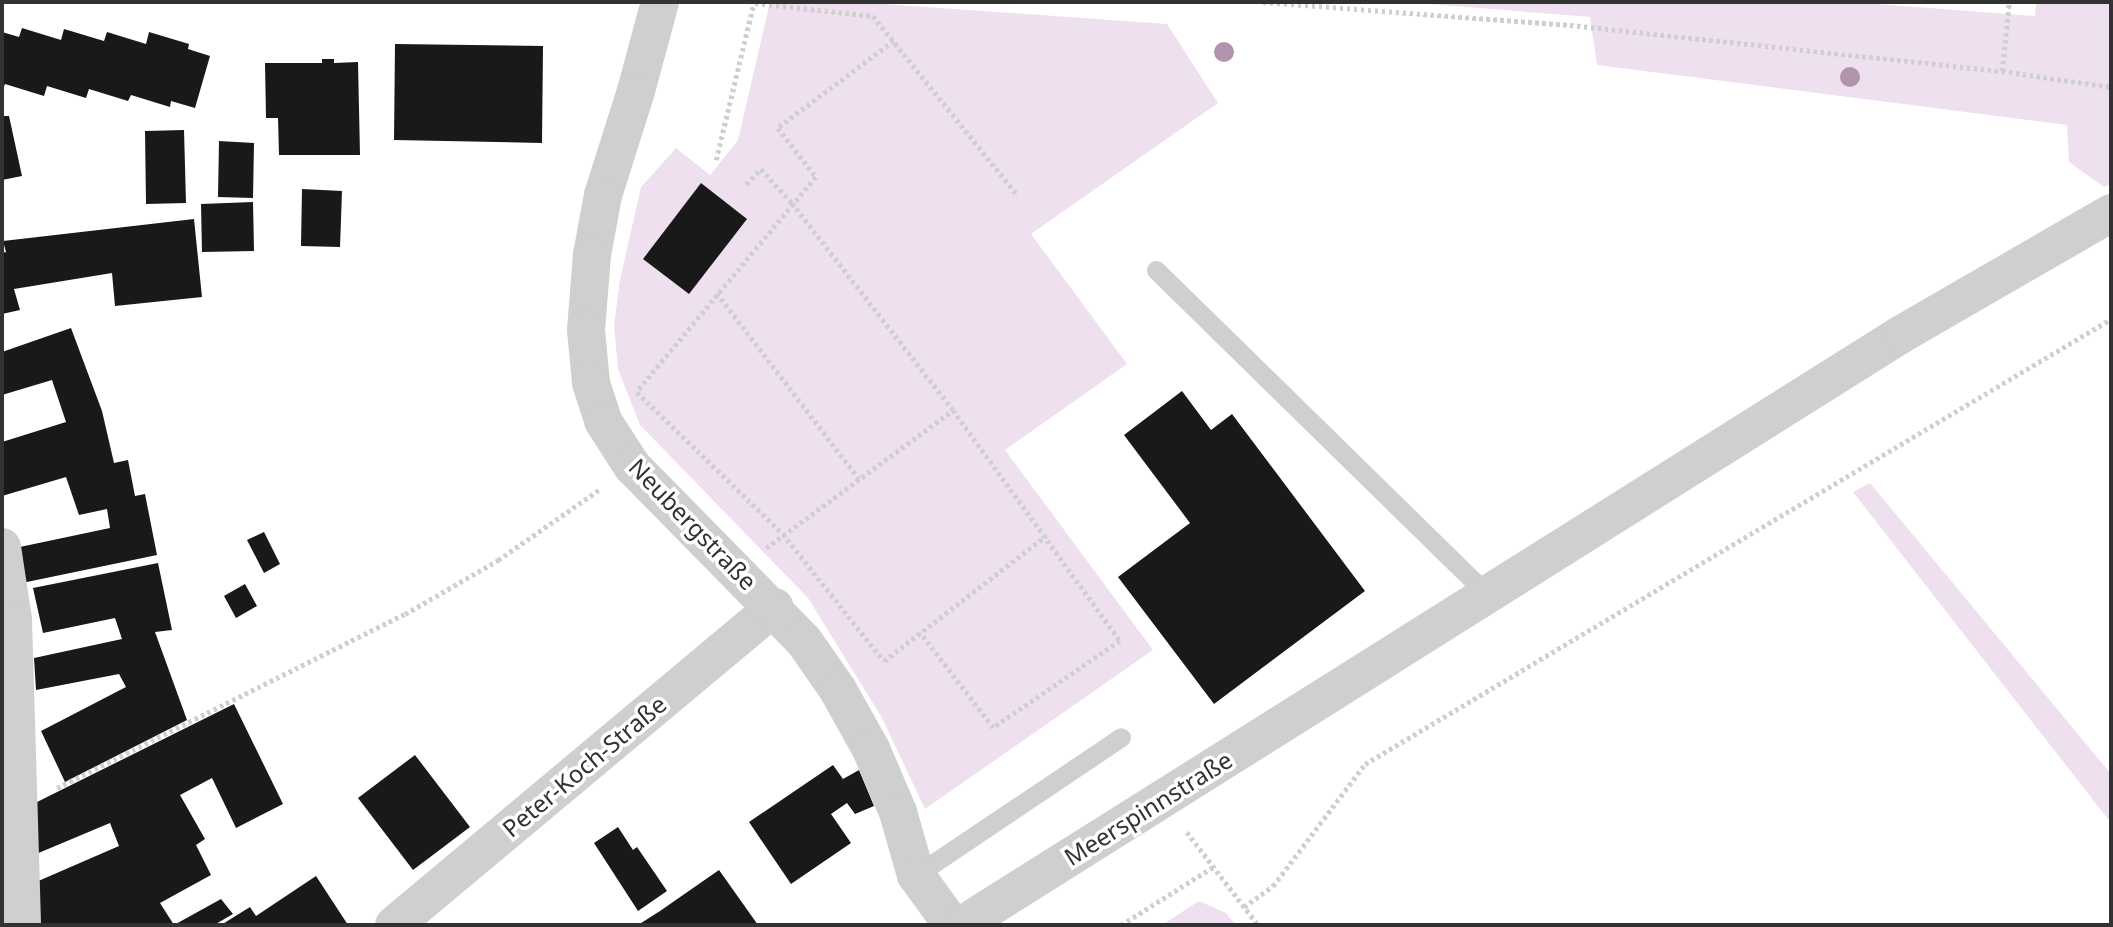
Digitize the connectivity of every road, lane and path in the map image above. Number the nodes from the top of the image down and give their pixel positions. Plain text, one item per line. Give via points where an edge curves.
1 (660, 2) edge
2 (1263, 2) edge
3 (2009, 2) edge
4 (754, 3) edge
5 (894, 41) junction
6 (2002, 71) junction
7 (2111, 88) edge
8 (716, 160) dead end
9 (746, 184) dead end
10 (1018, 196) dead end
11 (792, 203) junction
12 (2111, 213) edge
13 (1156, 270) dead end
14 (717, 293) junction
15 (2111, 319) edge
16 (953, 410) junction
17 (632, 466) junction
18 (859, 479) junction
19 (783, 534) junction
20 (1046, 536) junction
21 (2, 547) edge
22 (738, 570) junction
23 (1489, 596) junction
24 (774, 607) junction
25 (920, 633) junction
26 (1121, 737) dead end
27 (1161, 799) junction
28 (18, 807) junction
29 (1213, 867) junction
30 (916, 875) junction
31 (1244, 906) junction
32 (22, 925) edge
33 (394, 925) edge
34 (952, 925) edge
35 (962, 925) edge
36 (1121, 925) edge
37 (1258, 925) edge

1 - 17 street, Neubergstraße via 603,195 586,330 591,383 603,421
2 - 6 path via 1570,25
3 - 6 path
4 - 5 path via 873,16
4 - 8 path
5 - 10 path
5 - 11 path via 778,128 816,177
6 - 7 path
9 - 11 path via 761,169
11 - 14 path
11 - 16 path
12 - 23 street, Meerspinnstraße via 1900,335
13 - 23 lane
14 - 18 path
14 - 19 path via 637,392
15 - 31 path via 1365,764 1273,886
16 - 18 path
16 - 20 path
17 - 22 street, Neubergstraße
17 - 28 path via 498,560 405,614
18 - 19 path
19 - 22 path
19 - 25 path via 884,661
20 - 25 path
20 - 25 path via 1121,641 993,728
21 - 28 street via 13,620
22 - 24 street, Neubergstraße
23 - 27 street, Meerspinnstraße
24 - 30 street, Neubergstraße via 818,660 871,749 898,812
24 - 33 street, Peter-Koch-Straße
26 - 30 lane
27 - 29 path
27 - 35 street, Meerspinnstraße
28 - 32 street
29 - 31 path
29 - 36 path
30 - 34 street, Neubergstraße
31 - 37 path

